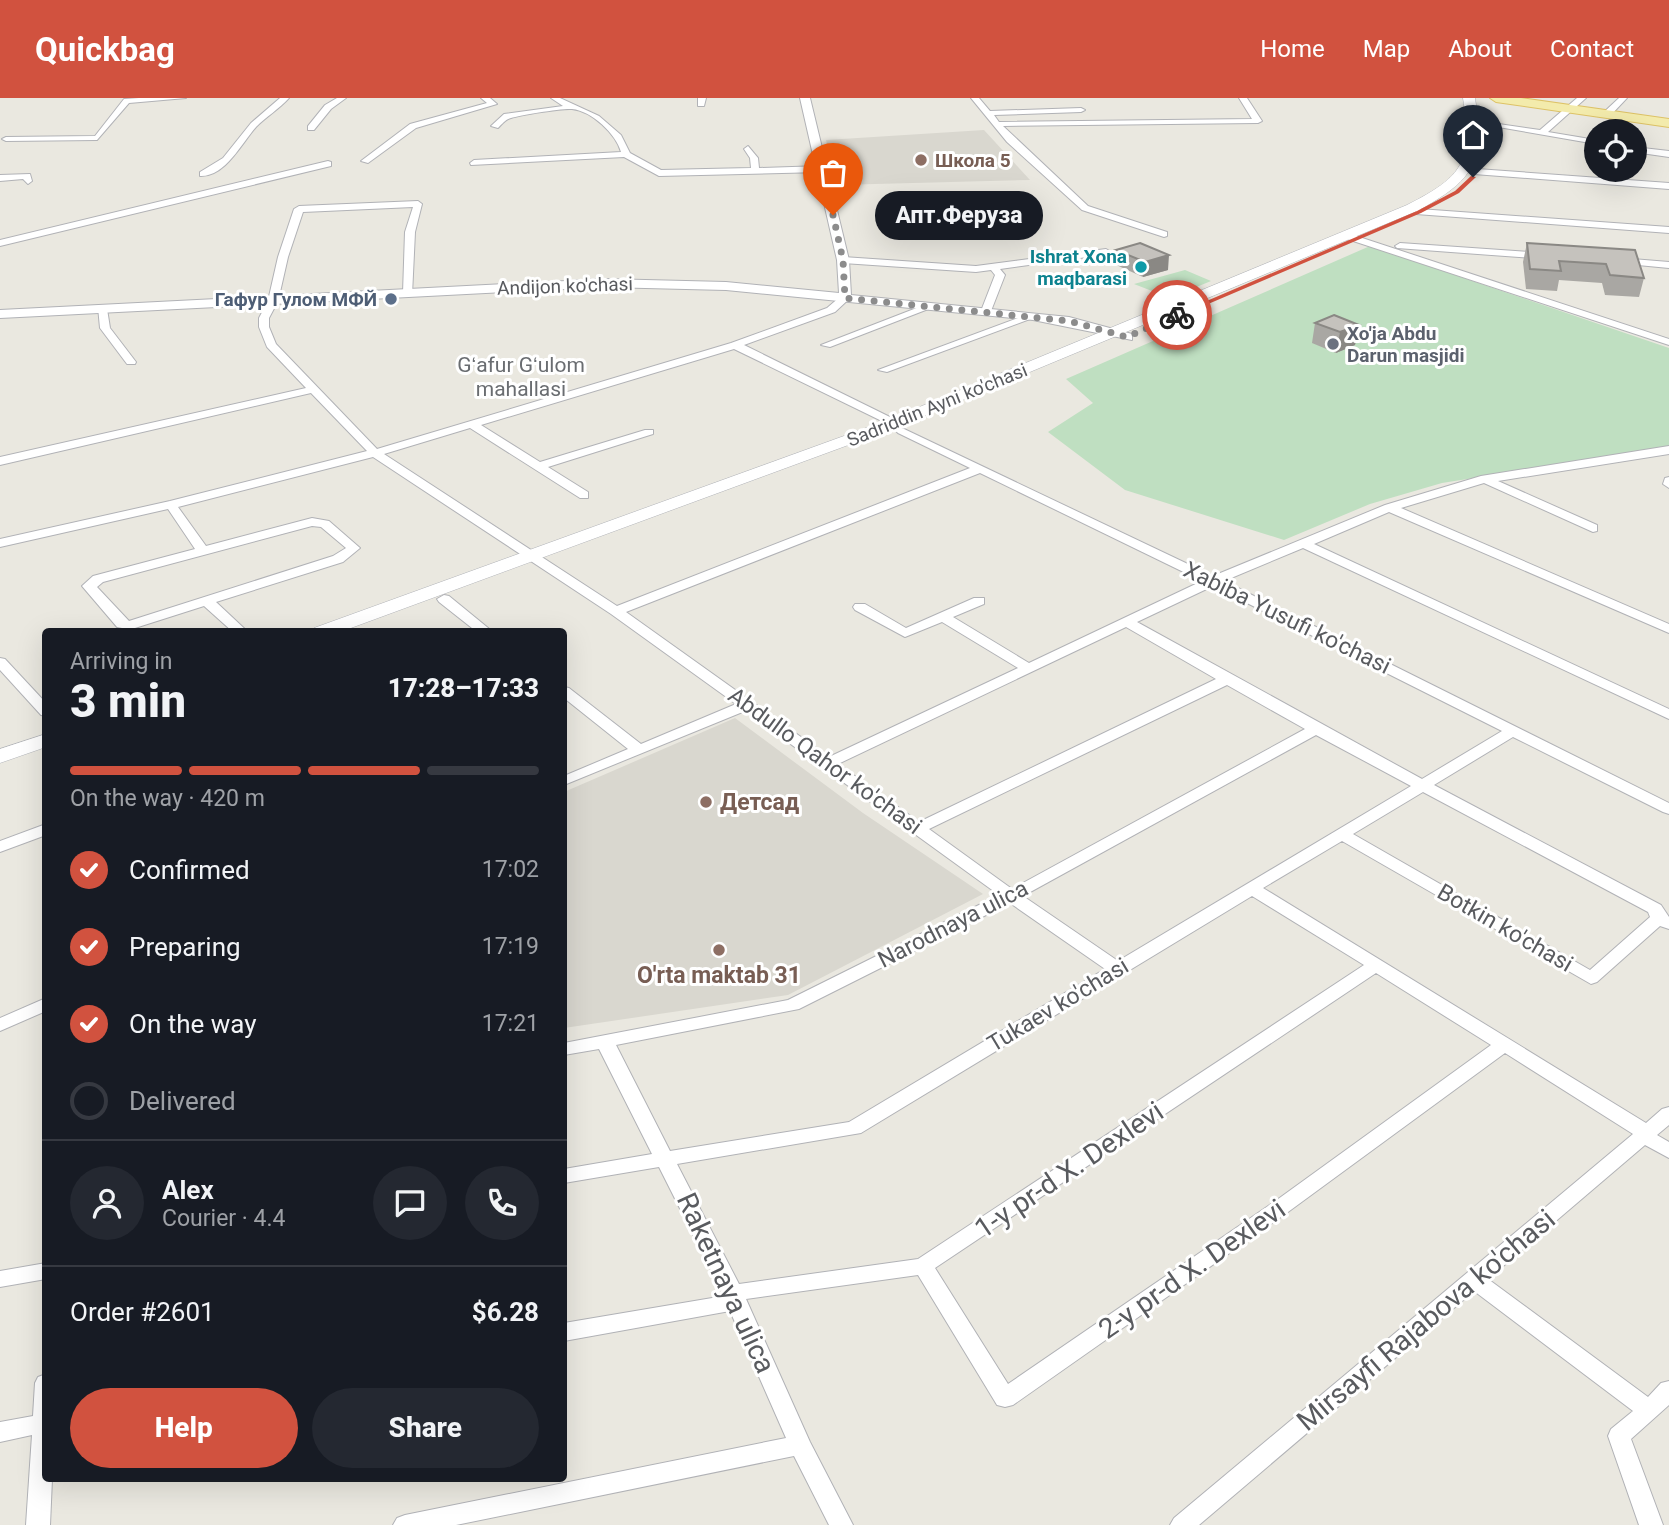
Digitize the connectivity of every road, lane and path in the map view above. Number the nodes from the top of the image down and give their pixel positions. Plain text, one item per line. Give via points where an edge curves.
1 (182, 98) edge
2 (285, 98) edge
3 (342, 98) edge
4 (485, 98) edge
5 (555, 98) edge
6 (805, 98) edge
7 (975, 98) edge
8 (1243, 98) edge
9 (1469, 98) edge
10 (1480, 98) edge
11 (1496, 98) edge
12 (1582, 98) edge
13 (1623, 98) edge
14 (572, 107) junction
15 (1080, 110) dead end
16 (1569, 110) junction
17 (987, 113) junction
18 (1606, 115) junction
19 (1669, 123) edge
20 (997, 124) junction
21 (1485, 124) junction
22 (495, 126) dead end
23 (312, 128) dead end
24 (1542, 133) junction
25 (6, 139) dead end
26 (1584, 140) edge
27 (748, 149) dead end
28 (1647, 151) edge
29 (626, 154) junction
30 (1669, 154) edge
31 (365, 161) dead end
32 (474, 163) dead end
33 (328, 164) dead end
34 (822, 169) junction
35 (755, 171) junction
36 (1477, 172) junction
37 (203, 174) dead end
38 (0, 178) edge
39 (28, 181) dead end
40 (1669, 186) edge
41 (1419, 212) junction
42 (1669, 230) edge
43 (1164, 234) dead end
44 (1356, 239) junction
45 (0, 243) edge
46 (1106, 252) dead end
47 (1560, 257) edge
48 (843, 260) junction
49 (1615, 261) edge
50 (1669, 265) edge
51 (995, 268) junction
52 (408, 293) junction
53 (845, 298) junction
54 (274, 301) junction
55 (931, 306) junction
56 (102, 309) junction
57 (986, 311) junction
58 (0, 314) edge
59 (1033, 316) junction
60 (1120, 335) junction
61 (1669, 342) edge
62 (736, 345) junction
63 (825, 345) dead end
64 (131, 362) dead end
65 (883, 370) dead end
66 (312, 390) junction
67 (472, 424) junction
68 (898, 427) junction
69 (649, 432) dead end
70 (1669, 450) edge
71 (375, 453) junction
72 (0, 461) edge
73 (538, 466) junction
74 (979, 468) junction
75 (1485, 479) junction
76 (584, 495) dead end
77 (171, 505) junction
78 (1389, 508) junction
79 (1593, 528) dead end
80 (0, 543) edge
81 (1304, 544) junction
82 (202, 550) junction
83 (538, 561) junction
84 (1213, 581) junction
85 (443, 599) junction
86 (207, 601) junction
87 (979, 601) dead end
88 (860, 607) dead end
89 (616, 611) junction
90 (943, 617) junction
91 (1128, 623) junction
92 (237, 628) edge
93 (333, 628) edge
94 (365, 628) edge
95 (481, 628) edge
96 (1669, 629) edge
97 (3, 668) edge
98 (1029, 669) junction
99 (1227, 679) junction
100 (567, 693) edge
101 (747, 705) junction
102 (42, 708) edge
103 (1669, 715) edge
104 (42, 729) edge
105 (1316, 729) junction
106 (1514, 730) junction
107 (42, 741) edge
108 (0, 744) edge
109 (639, 750) junction
110 (0, 756) edge
111 (829, 763) junction
112 (567, 780) edge
113 (1424, 784) junction
114 (1669, 809) edge
115 (919, 828) junction
116 (42, 831) edge
117 (1340, 833) junction
118 (0, 847) edge
119 (1251, 888) junction
120 (1011, 896) junction
121 (1664, 921) edge
122 (1375, 966) junction
123 (1117, 968) junction
124 (42, 1006) edge
125 (0, 1025) edge
126 (606, 1042) junction
127 (1502, 1046) junction
128 (567, 1048) edge
129 (1669, 1114) edge
130 (1645, 1134) junction
131 (1669, 1151) edge
132 (666, 1158) junction
133 (567, 1175) edge
134 (923, 1266) junction
135 (42, 1272) edge
136 (0, 1279) edge
137 (1475, 1280) junction
138 (734, 1297) junction
139 (567, 1331) edge
140 (1669, 1390) edge
141 (1649, 1411) junction
142 (42, 1424) edge
143 (0, 1432) edge
144 (800, 1445) junction
145 (42, 1458) edge
146 (38, 1525) edge
147 (405, 1525) edge
148 (841, 1525) edge
149 (1182, 1525) edge
150 (1651, 1525) edge

1 - 25 street via 127,101 97,138
2 - 37 street via 254,125 226,160
3 - 23 street via 328,107
4 - 31 street via 492,104 412,127
5 - 14 street
6 - 34 street
7 - 17 street
8 - 20 street via 1258,121
9 - 44 main road, Sadriddin Ayni ko'chasi via 1475,150 1463,174 1437,195
10 - 21 main road
11 - 16 main road
12 - 16 street
13 - 18 street
14 - 22 street via 507,116
14 - 29 street via 590,114 621,140
15 - 17 street
16 - 18 main road
16 - 24 street
17 - 20 street
18 - 19 main road
20 - 43 street via 1085,208
21 - 24 street
21 - 36 main road via 1487,154
24 - 26 street
27 - 35 street
28 - 30 street
29 - 32 street
29 - 35 street via 659,173
33 - 45 street
34 - 35 street
34 - 48 street
36 - 40 street
36 - 41 main road, Sadriddin Ayni ko'chasi via 1457,192
38 - 39 street via 27,176
41 - 42 street
41 - 44 main road, Sadriddin Ayni ko'chasi
44 - 47 street
44 - 60 main road, Sadriddin Ayni ko'chasi
44 - 61 street
46 - 51 street
48 - 51 street
48 - 53 street
49 - 50 street
51 - 57 street via 1000,275
52 - 53 street, Andijon ko'chasi via 605,283 726,286
52 - 54 street, Andijon ko'chasi
52 - 54 street, Abdullo Qahor ko'chasi via 410,232 418,204 299,209
53 - 55 street, Andijon ko'chasi
53 - 62 street via 831,310
54 - 56 street, Andijon ko'chasi
54 - 66 street, Abdullo Qahor ko'chasi via 264,318 271,345
55 - 57 street, Andijon ko'chasi
55 - 63 street
56 - 58 street, Andijon ko'chasi
56 - 64 street via 105,328
57 - 59 street, Andijon ko'chasi
59 - 60 street, Andijon ko'chasi
59 - 65 street
60 - 68 main road, Sadriddin Ayni ko'chasi
62 - 67 street
62 - 68 street, Xabiba Yusufi ko'chasi
66 - 71 street, Abdullo Qahor ko'chasi
66 - 72 street
67 - 71 street
67 - 73 street
68 - 74 street, Xabiba Yusufi ko'chasi
68 - 83 main road, Sadriddin Ayni ko'chasi
69 - 73 street
70 - 75 street
71 - 77 street
71 - 83 street, Abdullo Qahor ko'chasi
73 - 76 street
74 - 84 street, Xabiba Yusufi ko'chasi
74 - 89 street
75 - 78 street
75 - 79 street
77 - 80 street
77 - 82 street
78 - 81 street
78 - 96 street
81 - 84 street
81 - 103 street
82 - 86 street via 98,579 89,586 122,624
82 - 86 street via 312,523 325,524 354,548 338,559
83 - 85 main road, Sadriddin Ayni ko'chasi
83 - 89 street, Abdullo Qahor ko'chasi
83 - 93 main road, Sadriddin Ayni ko'chasi
84 - 91 street
84 - 106 street, Xabiba Yusufi ko'chasi
85 - 94 main road, Sadriddin Ayni ko'chasi
85 - 95 street
86 - 92 street
87 - 90 street
88 - 90 street via 905,633
89 - 101 street, Abdullo Qahor ko'chasi
90 - 98 street
91 - 98 street
91 - 99 street, Botkin ko'chasi
97 - 102 street
98 - 111 street
99 - 105 street, Botkin ko'chasi
99 - 115 street
100 - 109 street
101 - 109 street
101 - 111 street, Abdullo Qahor ko'chasi
104 - 108 main road
105 - 113 street, Botkin ko'chasi
105 - 120 street, Narodnaya ulica
106 - 113 street, Tukaev ko'chasi
106 - 114 street, Xabiba Yusufi ko'chasi
107 - 110 main road
109 - 112 street
111 - 115 street, Abdullo Qahor ko'chasi
113 - 117 street, Tukaev ko'chasi
113 - 121 street, Botkin ko'chasi via 1655,909
115 - 120 street, Abdullo Qahor ko'chasi
116 - 118 street
117 - 119 street, Tukaev ko'chasi
117 - 121 street, Botkin ko'chasi via 1591,978
119 - 122 street
119 - 123 street, Tukaev ko'chasi
120 - 123 street, Abdullo Qahor ko'chasi
120 - 126 street, Narodnaya ulica via 793,1005
122 - 127 street
122 - 134 street, 1-y pr-d X. Dexlevi
123 - 132 street, Tukaev ko'chasi via 854,1128
124 - 125 street
126 - 128 street, Narodnaya ulica
126 - 132 street, Raketnaya ulica
127 - 130 street
127 - 134 street, 2-y pr-d X. Dexlevi via 1281,1207 1005,1398
129 - 130 street, Mirsayfi Rajabova ko'chasi
130 - 131 street
130 - 137 street, Mirsayfi Rajabova ko'chasi
132 - 133 street, Tukaev ko'chasi
132 - 138 street, Raketnaya ulica
134 - 138 street, 1-y pr-d X. Dexlevi
135 - 136 street
137 - 141 street
137 - 149 street, Mirsayfi Rajabova ko'chasi
138 - 139 street, 1-y pr-d X. Dexlevi
138 - 144 street, Raketnaya ulica
140 - 141 street
141 - 150 street via 1619,1436
142 - 143 street
144 - 147 street
144 - 148 street, Raketnaya ulica
145 - 146 street

